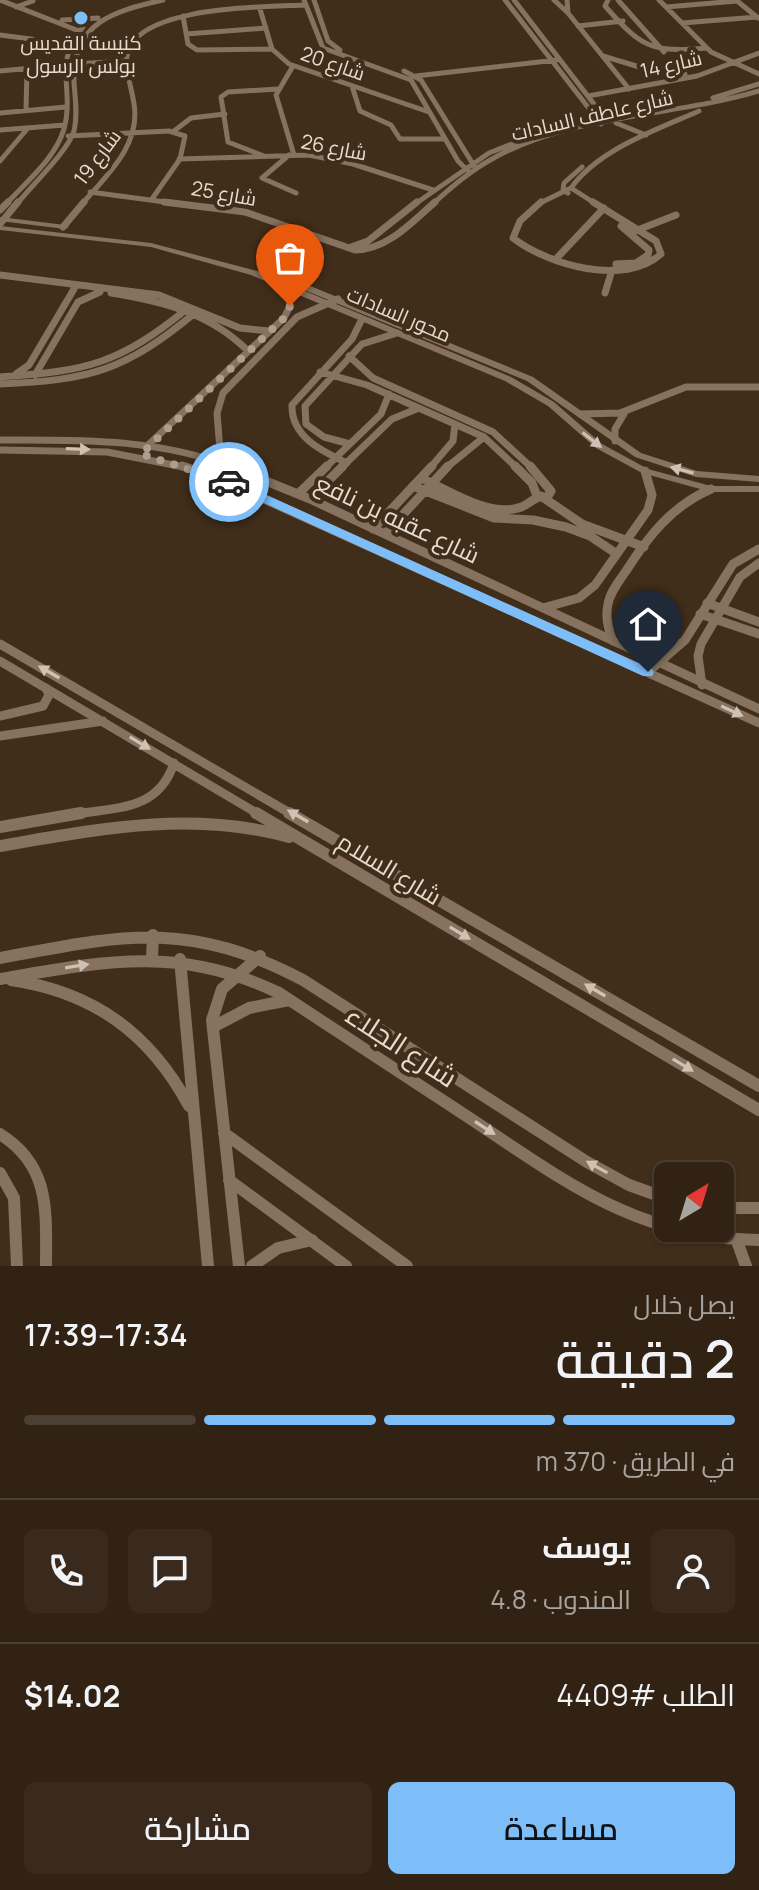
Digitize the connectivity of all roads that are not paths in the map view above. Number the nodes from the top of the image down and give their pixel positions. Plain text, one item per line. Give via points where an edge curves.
1 (0, 0) edge
2 (147, 0) edge
3 (163, 0) edge
4 (314, 0) edge
5 (505, 0) edge
6 (514, 0) edge
7 (554, 0) edge
8 (567, 0) edge
9 (608, 0) edge
10 (618, 0) edge
11 (659, 0) edge
12 (736, 0) edge
13 (33, 1) edge
14 (14, 4) edge
15 (306, 6) edge
16 (666, 7) junction
17 (260, 9) junction
18 (318, 11) junction
19 (568, 13) junction
20 (183, 16) junction
21 (758, 17) edge
22 (98, 18) junction
23 (62, 20) junction
24 (636, 20) junction
25 (321, 21) junction
26 (311, 22) junction
27 (619, 22) junction
28 (682, 23) junction
29 (578, 26) junction
30 (266, 28) junction
31 (81, 29) junction
32 (186, 34) junction
33 (0, 35) edge
34 (69, 44) junction
35 (706, 48) junction
36 (272, 49) junction
37 (664, 52) junction
38 (759, 53) edge
39 (603, 56) junction
40 (128, 61) junction
41 (558, 62) junction
42 (73, 64) junction
43 (732, 64) junction
44 (64, 65) junction
45 (293, 66) junction
46 (27, 69) junction
47 (0, 71) edge
48 (759, 74) edge
49 (697, 76) junction
50 (414, 79) junction
51 (759, 84) edge
52 (352, 86) junction
53 (278, 89) junction
54 (629, 89) junction
55 (759, 91) edge
56 (588, 96) junction
57 (715, 104) junction
58 (66, 107) junction
59 (686, 109) junction
60 (26, 110) junction
61 (429, 112) junction
62 (0, 113) edge
63 (225, 114) junction
64 (606, 122) junction
65 (65, 125) junction
66 (28, 128) junction
67 (0, 130) edge
68 (174, 131) junction
69 (134, 133) junction
70 (643, 134) junction
71 (535, 135) dead end
72 (61, 136) junction
73 (72, 136) junction
74 (445, 139) junction
75 (484, 154) junction
76 (291, 155) junction
77 (264, 156) junction
78 (493, 158) junction
79 (179, 159) junction
80 (0, 160) edge
81 (470, 162) junction
82 (463, 167) junction
83 (473, 171) junction
84 (567, 189) junction
85 (433, 190) junction
86 (90, 192) junction
87 (296, 193) dead end
88 (152, 199) junction
89 (602, 210) junction
90 (676, 215) dead end
91 (1, 220) edge
92 (63, 227) junction
93 (635, 231) junction
94 (348, 248) junction
95 (557, 258) junction
96 (612, 270) junction
97 (0, 280) edge
98 (294, 286) junction
99 (74, 289) junction
100 (100, 292) junction
101 (605, 293) dead end
102 (334, 302) junction
103 (192, 310) junction
104 (362, 319) junction
105 (269, 331) junction
106 (397, 333) junction
107 (248, 351) junction
108 (349, 356) junction
109 (320, 372) junction
110 (35, 375) junction
111 (331, 376) junction
112 (0, 377) edge
113 (12, 377) junction
114 (0, 384) edge
115 (759, 387) edge
116 (389, 394) junction
117 (419, 408) junction
118 (580, 414) junction
119 (624, 414) junction
120 (455, 424) junction
121 (484, 437) junction
122 (0, 440) edge
123 (615, 441) junction
124 (149, 444) junction
125 (350, 444) junction
126 (0, 450) edge
127 (141, 454) junction
128 (335, 458) junction
129 (221, 463) junction
130 (347, 463) junction
131 (645, 471) junction
132 (211, 475) junction
133 (421, 478) junction
134 (759, 479) edge
135 (433, 483) junction
136 (413, 486) junction
137 (711, 489) junction
138 (759, 489) edge
139 (425, 491) junction
140 (298, 494) junction
141 (542, 497) junction
142 (310, 499) junction
143 (520, 513) junction
144 (373, 529) junction
145 (385, 534) junction
146 (627, 540) junction
147 (644, 547) junction
148 (759, 549) edge
149 (617, 554) junction
150 (759, 563) edge
151 (707, 603) junction
152 (543, 608) junction
153 (721, 609) junction
154 (700, 614) junction
155 (715, 619) junction
156 (759, 622) edge
157 (759, 634) edge
158 (613, 641) junction
159 (0, 644) edge
160 (0, 661) edge
161 (656, 661) junction
162 (648, 672) junction
163 (704, 683) junction
164 (46, 688) junction
165 (697, 695) junction
166 (759, 709) edge
167 (0, 716) edge
168 (103, 721) junction
169 (759, 723) edge
170 (0, 736) edge
171 (174, 763) junction
172 (0, 827) edge
173 (324, 831) junction
174 (312, 845) junction
175 (0, 846) edge
176 (153, 935) junction
177 (260, 956) junction
178 (0, 958) edge
179 (152, 958) junction
180 (180, 959) junction
181 (241, 974) junction
182 (0, 979) edge
183 (289, 1000) junction
184 (213, 1027) junction
185 (759, 1086) edge
186 (759, 1110) edge
187 (193, 1115) junction
188 (224, 1133) junction
189 (0, 1134) edge
190 (0, 1173) edge
191 (229, 1180) junction
192 (654, 1194) edge
193 (734, 1208) edge
194 (759, 1208) edge
195 (312, 1240) junction
196 (759, 1240) edge
197 (737, 1241) junction
198 (17, 1266) edge
199 (46, 1266) edge
200 (208, 1266) edge
201 (239, 1266) edge
202 (252, 1266) edge
203 (346, 1266) edge
204 (407, 1266) edge
205 (746, 1266) edge

1 - 14 street
2 - 22 street
3 - 42 street via 97,23 77,44
4 - 18 street
5 - 41 street
6 - 41 street
7 - 19 street
8 - 19 street
9 - 27 street via 605,6
10 - 24 street
11 - 16 street
12 - 16 street
12 - 21 street
13 - 14 street
14 - 23 street
14 - 31 street
15 - 17 street
15 - 18 street
15 - 26 street
16 - 28 street
17 - 20 street
17 - 30 street, شارع 20
18 - 25 street
19 - 29 street
20 - 32 street
20 - 40 street via 135,37
21 - 28 street
22 - 23 street
22 - 31 street
23 - 31 street
24 - 27 street
24 - 37 street
25 - 26 street
25 - 50 street via 334,47
26 - 50 street via 323,48
27 - 29 street
27 - 37 street via 640,46
28 - 35 street
29 - 39 street
30 - 32 street
30 - 36 street, شارع 20
31 - 34 street
32 - 36 street via 190,46 202,52
33 - 34 street
34 - 44 street
35 - 37 street
35 - 43 street
36 - 45 street, شارع 20
38 - 43 street, شارع 14
39 - 49 street
39 - 54 street
40 - 42 street
40 - 69 street, شارع 19
41 - 50 street
41 - 56 street
41 - 64 street
42 - 44 street
42 - 73 street via 77,118
43 - 48 street
43 - 49 street, شارع 14
44 - 46 street
44 - 58 street
45 - 52 street, شارع 20
45 - 53 street
46 - 47 street
46 - 60 street
49 - 54 street, شارع 14
50 - 61 street
50 - 81 street
51 - 64 street, شارع عاطف السادات
52 - 61 street, شارع 20
52 - 74 street via 360,111 391,125 400,139
53 - 63 street via 224,94
53 - 76 street
54 - 56 street, شارع 14
55 - 57 street, شارع عاطف السادات
56 - 64 street
57 - 59 street, شارع عاطف السادات
57 - 70 street
58 - 60 street
58 - 65 street
59 - 64 street, شارع عاطف السادات
59 - 70 street
60 - 62 street
61 - 74 street
63 - 68 street via 191,118
63 - 77 street via 228,142
64 - 70 street
64 - 78 street, شارع عاطف السادات
65 - 66 street
65 - 72 street
66 - 67 street
66 - 80 street
68 - 69 street
68 - 79 street via 188,141
69 - 73 street
69 - 86 street, شارع 19
70 - 84 street via 573,173 564,183
71 - 75 street, شارع عاطف السادات
72 - 73 street
72 - 91 street
73 - 91 street
74 - 82 street
75 - 78 street
75 - 81 street, شارع عاطف السادات
76 - 77 street, شارع 26
76 - 85 street, شارع 26 via 339,160
76 - 87 street via 262,178
77 - 79 street, شارع 26
78 - 83 street, شارع عاطف السادات
79 - 88 street
81 - 82 street, شارع عاطف السادات
81 - 83 street
82 - 83 street
82 - 85 street, شارع عاطف السادات
83 - 94 street, شارع عاطف السادات via 377,247
84 - 89 street
84 - 95 street via 547,197 513,230 520,246
85 - 94 street, شارع عاطف السادات via 368,241
86 - 88 street, شارع 25
86 - 92 street, شارع 19
88 - 94 street, شارع 25 via 261,215
89 - 93 street
89 - 95 street
90 - 93 street
91 - 92 street, محور السادات
91 - 98 street, محور السادات via 173,250
92 - 98 street, محور السادات via 191,248
93 - 95 street via 649,250 636,263
93 - 96 street via 660,248 658,260
95 - 96 street
96 - 101 street
97 - 99 street
97 - 103 street via 132,290
98 - 102 street, محور السادات
98 - 105 street via 290,309
99 - 100 street
99 - 113 street via 29,365
100 - 103 street
100 - 110 street via 78,302
102 - 104 street, محور السادات
102 - 118 street, محور السادات via 530,379
102 - 129 street via 297,317 223,393 217,413
103 - 105 street via 240,328
103 - 107 street
103 - 110 street via 116,361 80,372
103 - 114 street via 145,355 111,371 53,382
104 - 106 street, محور السادات
104 - 109 street via 357,332
105 - 107 street
106 - 108 street via 372,339
106 -> 131 street, محور السادات via 530,391 599,446
107 - 124 street
108 - 111 street
108 - 141 street via 373,378 493,432 547,482 551,491
109 - 111 street
109 - 128 street via 292,405 289,417 295,428
110 - 113 street
111 - 116 street
111 - 125 street via 303,415 313,432
112 - 113 street
115 - 119 street via 677,389
116 - 117 street
116 - 125 street via 381,414
117 - 120 street
117 - 130 street via 392,419
118 - 119 street
118 - 123 street, محور السادات
119 - 123 street
120 - 121 street
120 - 133 street via 453,441
121 - 135 street via 459,454
121 - 141 street
122 - 124 street, شارع عقبه بن نافع via 84,438
134 -> 123 street, محور السادات via 666,466
124 - 127 street
124 - 129 street, شارع عقبه بن نافع
125 - 128 street
126 -> 127 street, شارع عقبه بن نافع
127 - 132 street, شارع عقبه بن نافع
128 - 130 street
128 - 140 street
129 - 132 street
129 - 140 street, شارع عقبه بن نافع
130 - 142 street
131 - 137 street, محور السادات
131 - 146 street via 652,495
132 - 162 street, شارع عقبه بن نافع
133 - 135 street
133 - 136 street
135 - 139 street
135 - 143 street
136 - 139 street
136 - 144 street
137 - 138 street, محور السادات
137 - 147 street via 664,516
139 - 143 street via 483,515
139 - 145 street
140 - 142 street, شارع عقبه بن نافع
141 - 143 street
141 - 146 street via 582,524
142 - 144 street, شارع عقبه بن نافع
143 - 149 street via 590,536
144 - 145 street, شارع عقبه بن نافع
145 - 152 street, شارع عقبه بن نافع
146 - 147 street
146 - 149 street
147 - 158 street via 605,610
148 - 151 street via 732,562
149 - 152 street via 588,592
150 - 153 street via 740,577
151 - 153 street
151 - 154 street
152 - 158 street, شارع عقبه بن نافع
153 - 155 street
153 - 156 street
154 - 155 street
154 - 161 street via 687,637
155 - 157 street
155 - 163 street via 698,656
158 - 161 street, شارع عقبه بن نافع
173 -> 159 street, شارع السلام
160 - 164 street, شارع السلام
161 - 162 street
161 - 163 street, شارع عقبه بن نافع
162 - 165 street, شارع عقبه بن نافع
163 - 165 street
163 - 166 street, شارع عقبه بن نافع
164 - 167 street via 49,695 43,706
164 - 168 street, شارع السلام
165 -> 169 street, شارع عقبه بن نافع
168 - 170 street
168 -> 171 street, شارع السلام
171 - 172 street via 167,785 146,801
171 - 174 street, شارع السلام
173 - 174 street
185 -> 173 street, شارع السلام
174 - 175 street via 249,827 183,822
174 -> 186 street, شارع السلام
176 - 177 street, شارع الجلاء via 208,939
176 - 178 street, شارع الجلاء via 115,936
176 - 179 street
177 - 181 street
192 -> 177 street, شارع الجلاء via 587,1162
179 - 180 street, شارع الجلاء
182 -> 179 street, شارع الجلاء
180 - 181 street, شارع الجلاء
180 - 187 street
181 - 183 street, شارع الجلاء
181 - 184 street via 218,996
182 - 187 street via 63,990 121,1020 163,1061
183 - 184 street via 249,1008
183 -> 197 street, شارع الجلاء via 611,1209 675,1233
184 - 188 street
187 - 200 street
188 - 191 street
188 - 204 street
189 - 199 street via 27,1153 40,1177
190 - 198 street via 14,1198
191 - 195 street
191 - 201 street
193 - 194 street
195 - 202 street via 278,1248
195 - 203 street
196 - 197 street, شارع الجلاء
197 - 205 street

